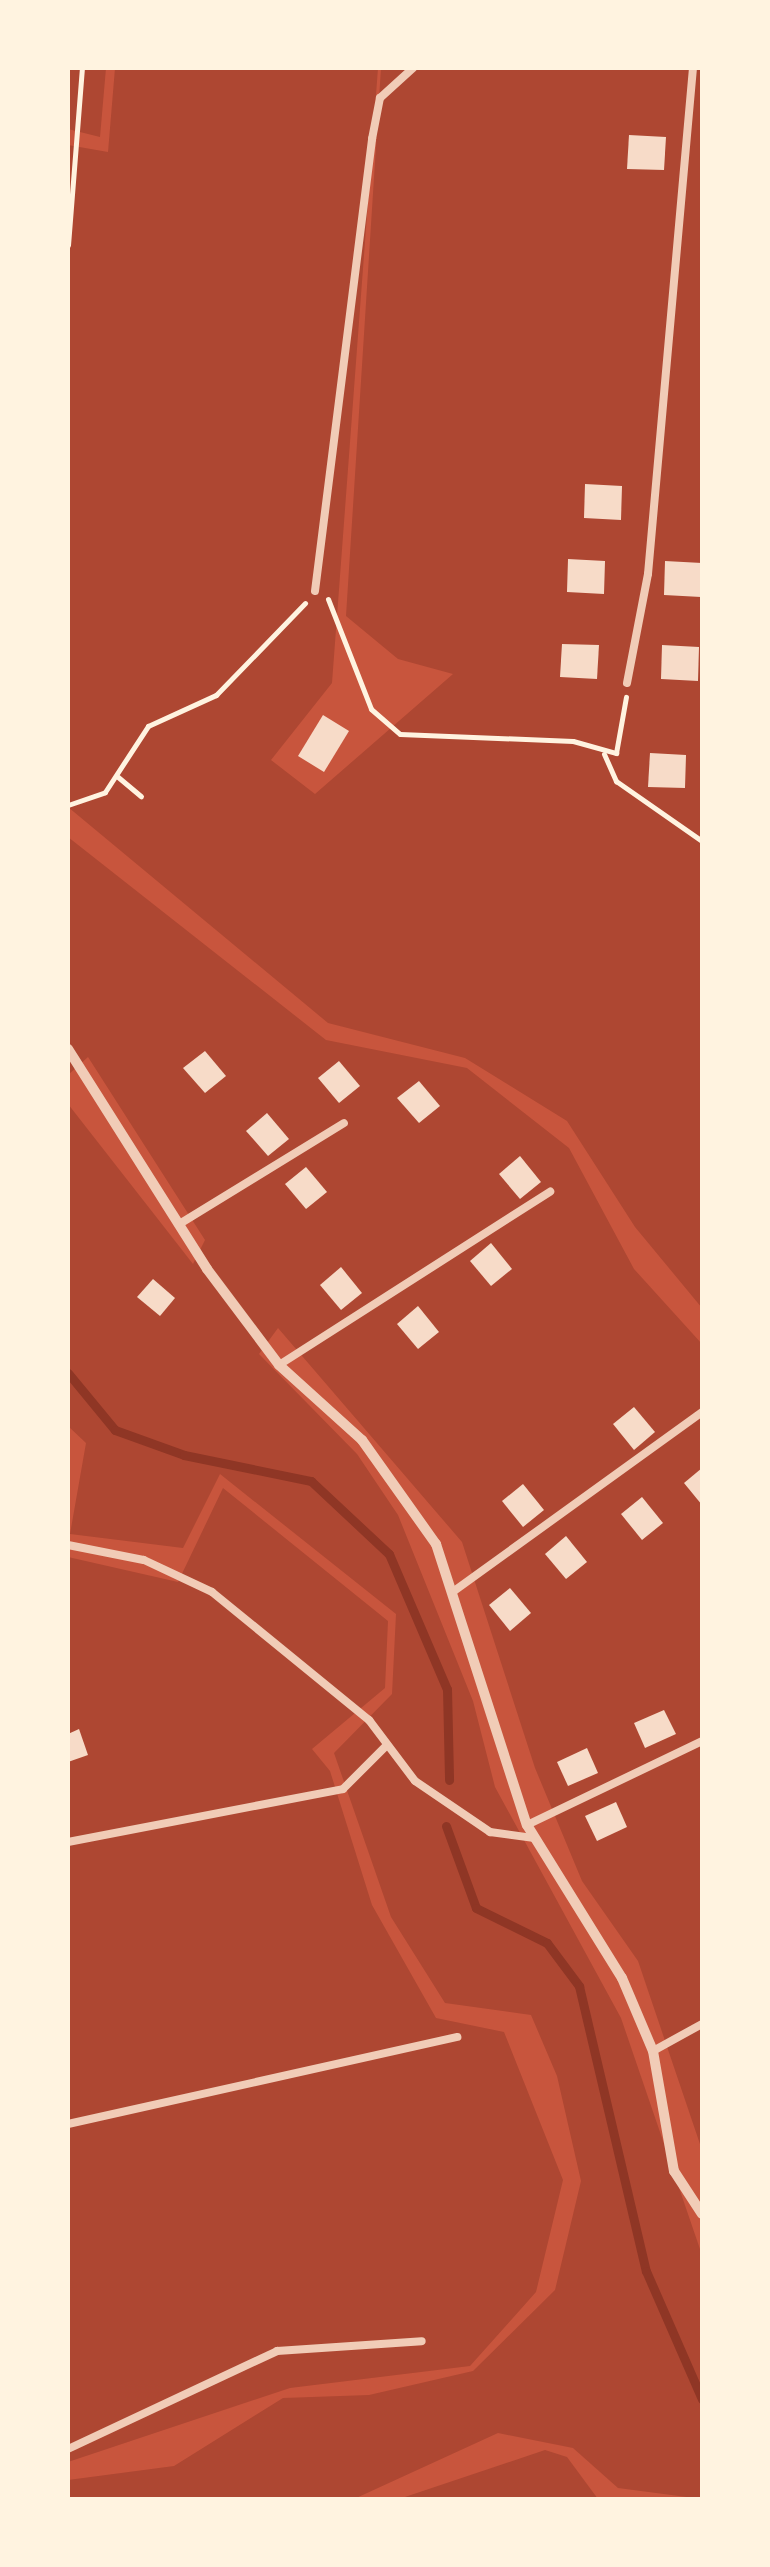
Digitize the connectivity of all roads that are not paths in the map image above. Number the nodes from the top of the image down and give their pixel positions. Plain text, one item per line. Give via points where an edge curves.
1 (412, 68) edge
2 (693, 68) edge
3 (315, 592) road end
4 (626, 683) road end
5 (68, 1048) edge
6 (344, 1123) dead end
7 (550, 1192) dead end
8 (181, 1223) junction
9 (279, 1365) junction
10 (702, 1412) edge
11 (68, 1545) edge
12 (454, 1591) junction
13 (702, 1741) edge
14 (388, 1745) junction
15 (527, 1825) junction
16 (533, 1838) junction
17 (68, 1842) edge
18 (702, 2024) edge
19 (457, 2037) dead end
20 (653, 2052) junction
21 (68, 2124) edge
22 (702, 2214) edge
23 (422, 2341) dead end
24 (68, 2449) edge

1 - 3 lane via 380,98 372,139
2 - 4 lane via 648,574
5 - 8 street
6 - 8 lane
7 - 9 lane
8 - 9 street
9 - 12 street via 397,1484
10 - 12 lane
11 - 14 lane via 144,1560 212,1592 270,1632
12 - 15 street
13 - 15 lane
14 - 16 lane via 415,1781 490,1832
14 - 17 lane via 343,1789
15 - 16 street
16 - 20 street via 622,1978
18 - 20 lane
19 - 21 lane
20 - 22 street via 674,2171
23 - 24 lane via 277,2351

